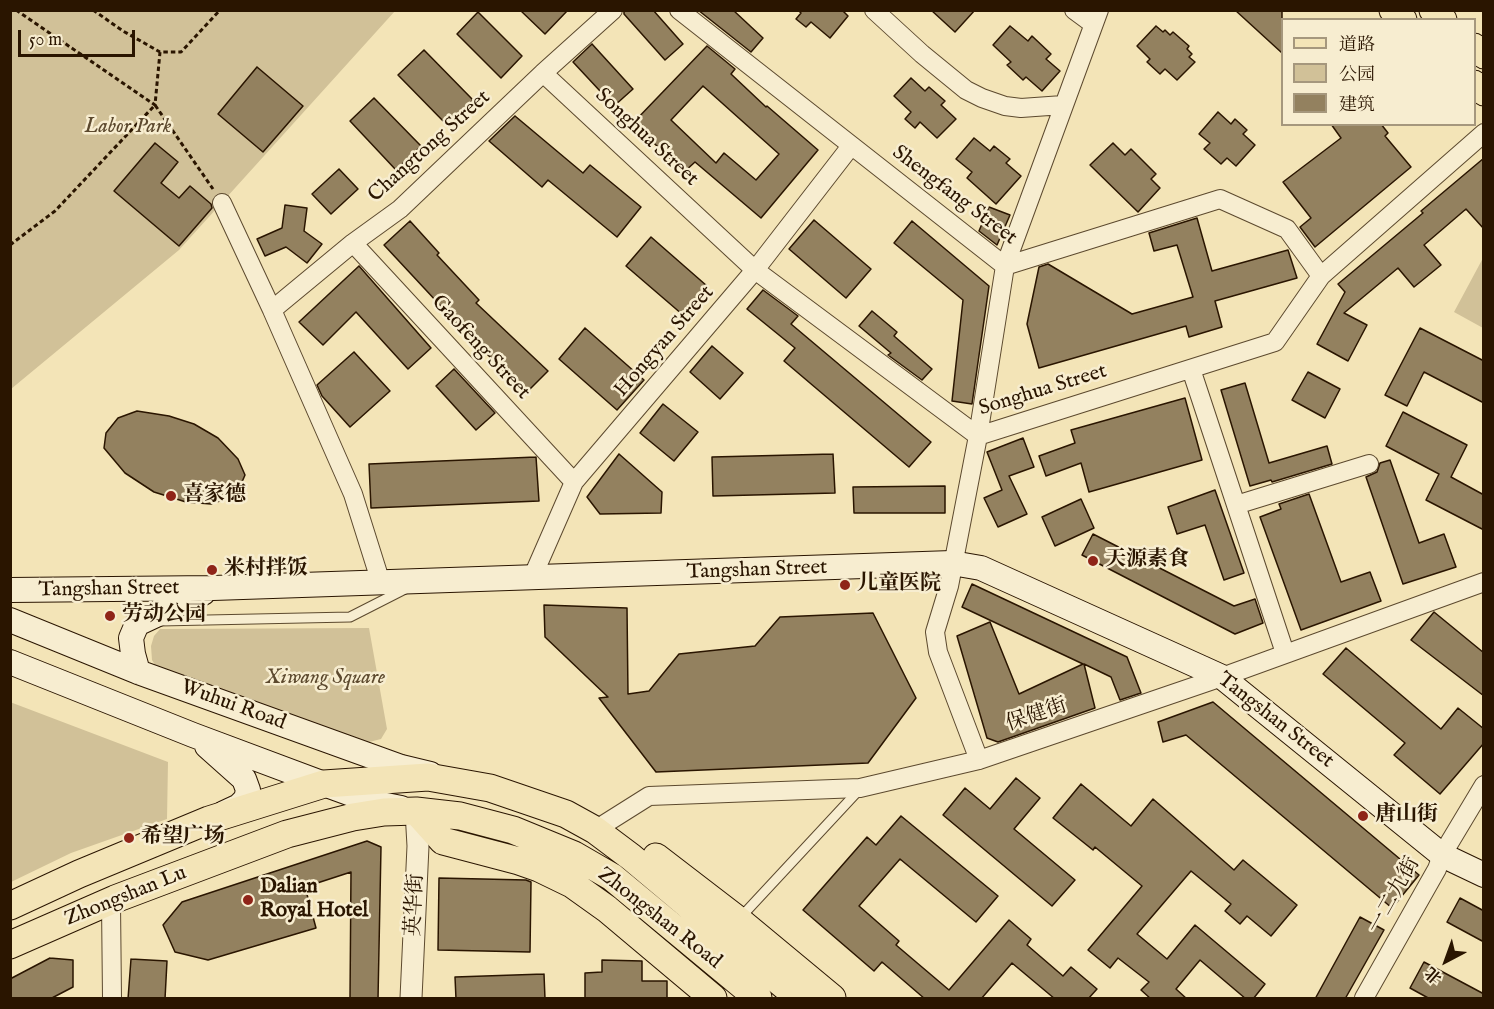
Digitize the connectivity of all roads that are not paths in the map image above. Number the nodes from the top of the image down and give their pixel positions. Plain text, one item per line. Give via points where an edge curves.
1 (613, 10) edge
2 (679, 10) edge
3 (874, 10) edge
4 (1074, 10) edge
5 (1096, 17) edge
6 (543, 73) junction
7 (1063, 105) junction
8 (1484, 133) edge
9 (851, 146) junction
10 (222, 203) road end
11 (353, 243) junction
12 (1005, 266) junction
13 (755, 270) junction
14 (1320, 276) junction
15 (272, 310) junction
16 (1191, 369) junction
17 (978, 436) junction
18 (1369, 464) dead end
19 (574, 482) junction
20 (1236, 505) junction
21 (952, 563) junction
22 (532, 578) junction
23 (420, 582) junction
24 (1484, 582) edge
25 (381, 583) junction
26 (213, 588) junction
27 (10, 590) edge
28 (10, 620) edge
29 (137, 624) junction
30 (1285, 654) junction
31 (10, 662) edge
32 (138, 672) junction
33 (1222, 677) junction
34 (194, 735) junction
35 (979, 760) junction
36 (459, 781) junction
37 (324, 784) junction
38 (1484, 785) edge
39 (861, 788) junction
40 (416, 811) junction
41 (209, 820) junction
42 (595, 830) junction
43 (1442, 855) junction
44 (1484, 875) edge
45 (116, 898) junction
46 (10, 906) edge
47 (732, 928) junction
48 (10, 945) edge
49 (703, 995) edge
50 (112, 999) edge
51 (411, 999) edge
52 (758, 999) edge
53 (799, 999) edge
54 (832, 999) edge
55 (1364, 999) edge

1 - 6 street, Changtong Street
2 - 9 street, Shengfang Street
3 - 7 street via 966,90 1005,106
4 - 5 street
5 - 7 street
6 - 11 street, Changtong Street via 400,208
6 - 13 street, Songhua Street
7 - 12 street
8 - 14 street, Songhua Street
9 - 12 street, Shengfang Street
9 - 13 street, Hongyan Street
10 - 15 street
11 - 15 street, Changtong Street
11 - 19 street, Gaofeng Street
12 - 14 street, Shengfang Street via 1220,199 1287,229
12 - 17 street
13 - 17 street, Songhua Street
13 - 19 street, Hongyan Street
14 - 16 street, Songhua Street via 1275,342
15 - 25 street via 353,494
16 - 17 street, Songhua Street
16 - 20 street
17 - 21 street
18 - 20 street
19 - 22 street, Hongyan Street
20 - 30 street
21 - 22 main road, Tangshan Street
21 - 33 main road, Tangshan Street via 981,568
21 - 35 street via 935,632 938,652
22 - 23 main road, Tangshan Street
23 - 25 main road, Tangshan Street
23 - 29 lane via 350,617
24 - 30 street, 保健街
25 - 26 main road, Tangshan Street
26 - 27 main road, Tangshan Street
26 - 29 main road
28 - 32 main road, Wuhui Road
29 - 32 main road via 131,638
30 - 33 street, 保健街
31 - 34 main road, Wuhui Road
32 - 36 main road, Wuhui Road via 401,767
33 - 35 street, 保健街
33 - 43 main road, Tangshan Street
34 - 37 main road, Wuhui Road
34 - 41 main road via 232,767 248,789 246,799 238,806
35 - 39 street, 保健街
36 - 37 main road, Zhongshan Lu via 428,777
36 - 42 main road, Zhongshan Lu via 566,814
37 - 40 main road, Wuhui Road via 376,803
37 - 41 main road, Zhongshan Lu
38 - 43 street, 一二九街
39 - 42 street, 保健街 via 649,796
39 - 47 lane
40 - 45 main road, Zhongshan Lu via 353,817 287,834
40 - 49 main road via 443,841 519,861 572,884 608,909
40 - 51 street, 英华街
40 - 52 main road, Zhongshan Road via 460,816 513,830 574,855 612,877
41 - 46 main road, Zhongshan Lu
42 - 47 main road, Zhongshan Road
43 - 44 main road, Tangshan Street
43 - 55 street, 一二九街
45 - 48 main road, Zhongshan Lu
45 - 50 street via 111,904
47 - 53 main road, Zhongshan Road
47 - 54 main road

